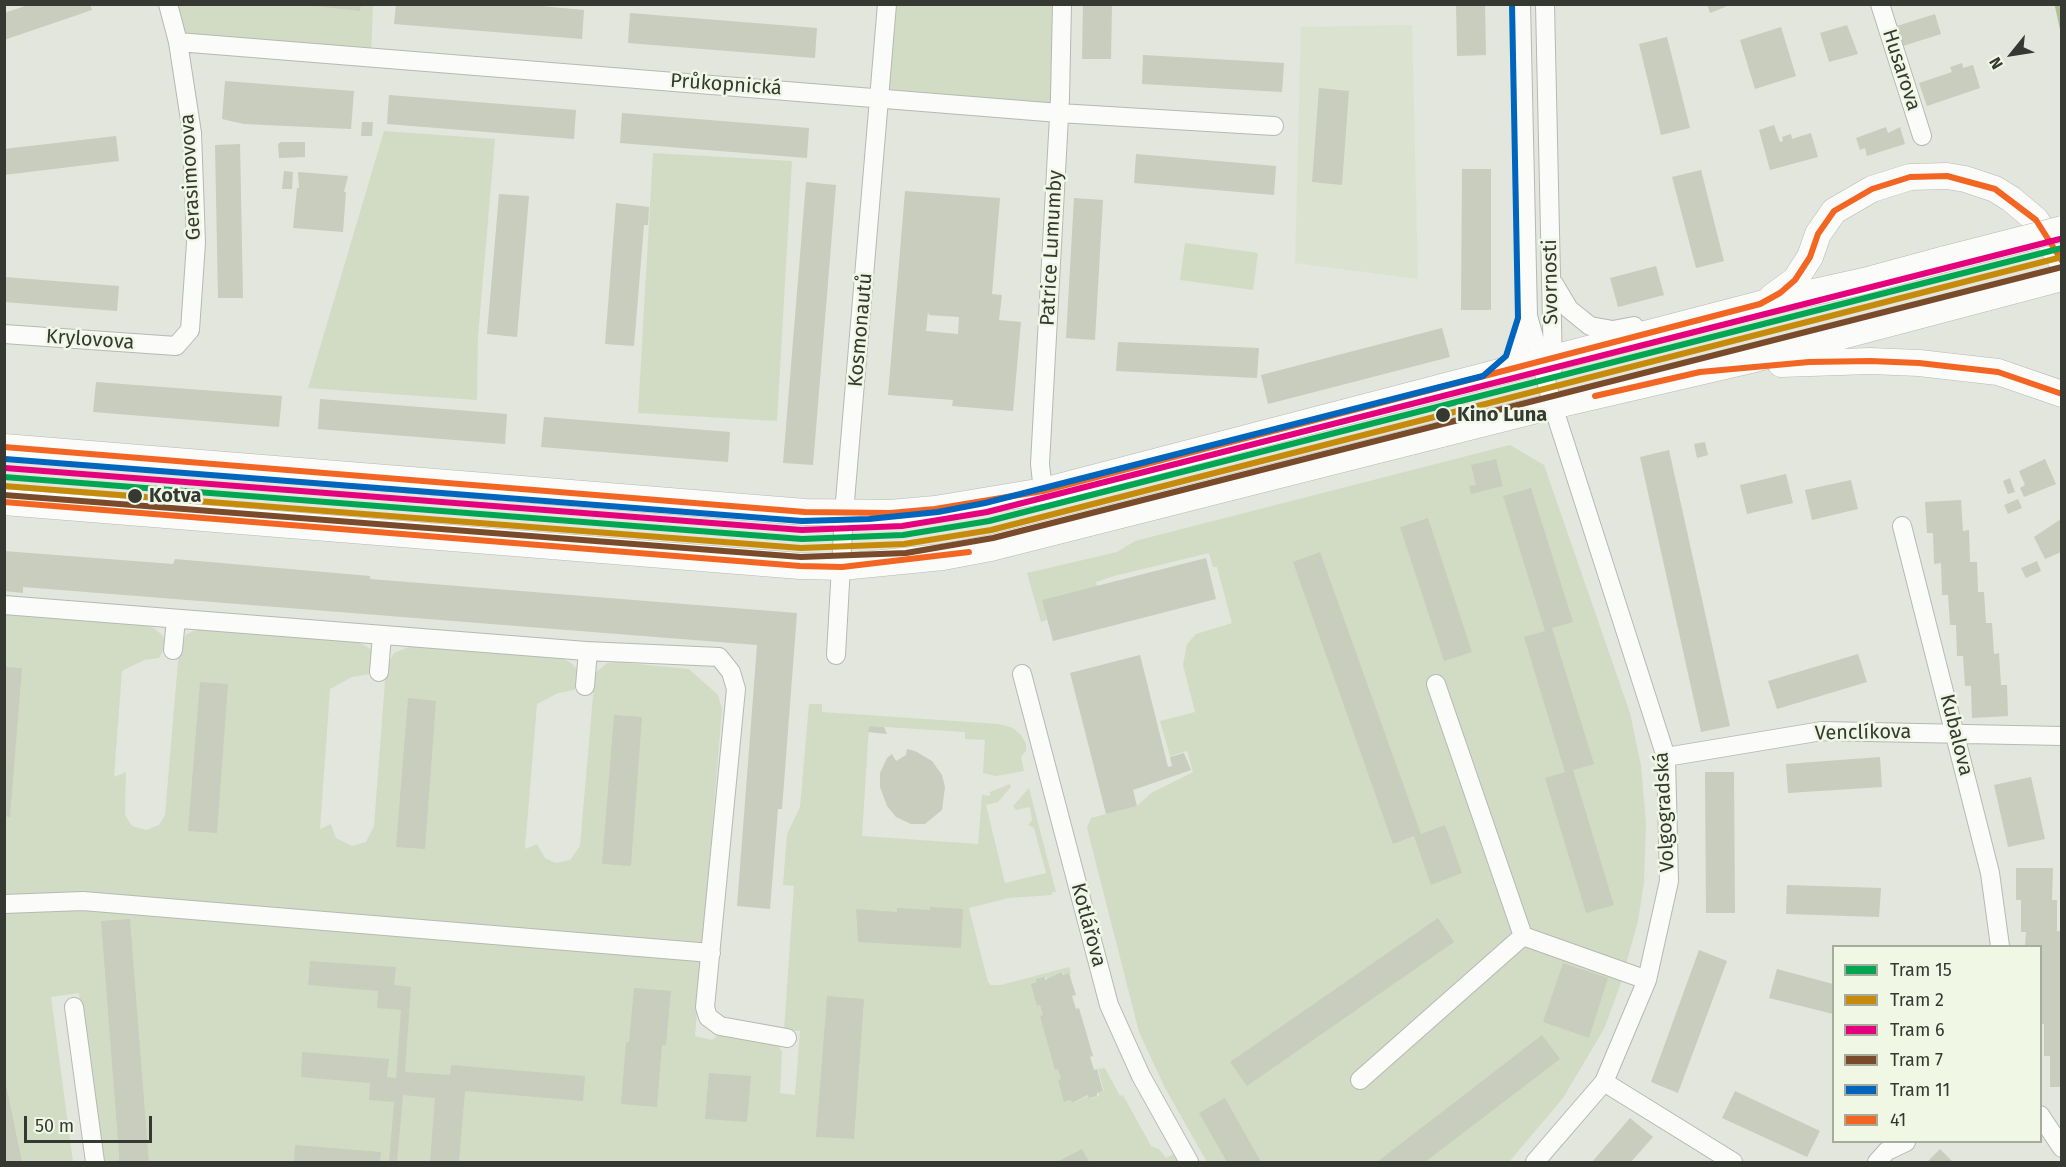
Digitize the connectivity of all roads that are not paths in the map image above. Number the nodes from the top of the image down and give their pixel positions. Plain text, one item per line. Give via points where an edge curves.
1 (168, 4) edge
2 (887, 4) edge
3 (1062, 4) edge
4 (1521, 4) edge
5 (1545, 4) edge
6 (1880, 4) edge
7 (178, 42) junction
8 (881, 97) junction
9 (1059, 113) junction
10 (1274, 126) dead end
11 (1922, 136) dead end
12 (2061, 230) edge
13 (1810, 257) junction
14 (2061, 262) edge
15 (1551, 272) junction
16 (2061, 278) edge
17 (1864, 281) junction
18 (1760, 304) junction
19 (1527, 309) junction
20 (1665, 328) junction
21 (4, 334) edge
22 (176, 346) joint
23 (1547, 359) junction
24 (1499, 372) junction
25 (1700, 372) junction
26 (2061, 394) edge
27 (1553, 406) junction
28 (4, 447) edge
29 (1043, 491) junction
30 (4, 502) edge
31 (844, 513) junction
32 (1902, 526) dead end
33 (842, 567) junction
34 (4, 605) edge
35 (176, 619) junction
36 (382, 635) junction
37 (173, 650) dead end
38 (588, 651) junction
39 (836, 655) dead end
40 (379, 672) dead end
41 (1022, 674) dead end
42 (1436, 684) dead end
43 (585, 686) dead end
44 (1956, 732) junction
45 (2061, 736) edge
46 (1666, 758) junction
47 (4, 904) edge
48 (1522, 936) junction
49 (2000, 945) edge
50 (711, 953) junction
51 (1647, 980) junction
52 (74, 1007) dead end
53 (787, 1038) dead end
54 (1360, 1080) dead end
55 (1604, 1082) junction
56 (2042, 1118) edge
57 (1904, 1143) edge
58 (2061, 1148) edge
59 (95, 1162) edge
60 (1189, 1162) edge
61 (1535, 1162) edge
62 (1734, 1162) edge
63 (1877, 1162) edge

1 - 7 street, Gerasimovova
2 - 8 street, Kosmonautů
3 - 9 street, Patrice Lumumby
4 - 19 street, Svornosti
5 - 15 street, Svornosti
6 - 11 street, Husarova
7 - 8 street, Průkopnická
7 - 22 street, Gerasimovova via 192,133 196,243 190,330
8 - 9 street, Průkopnická
8 - 31 street, Kosmonautů
9 - 10 street, Průkopnická
9 - 29 street, Patrice Lumumby via 1040,464
12 - 17 street, bridge
13 - 14 street via 1825,221 1846,202 1888,183 1932,175 1965,179 2011,199 2036,220
13 - 17 street via 1814,271 1824,282
13 - 18 street via 1789,287
15 - 20 street via 1563,303 1590,326 1613,330 1648,323
15 - 23 street, Svornosti
16 - 25 street
17 - 18 street
18 - 20 street
19 - 23 street, Svornosti
19 - 24 street via 1521,347 1510,365
20 - 23 street
21 - 22 street, Krylovova
23 - 24 street
23 - 27 street, Svornosti
24 - 29 street
25 - 26 street via 1809,362 1919,363 1998,372
25 - 27 street
27 - 33 street via 991,548
27 - 46 street, Volgogradská
28 - 31 street
29 - 31 street via 935,509
30 - 33 street
31 - 33 street, Kosmonautů
32 - 44 street, Kubalova
33 - 39 street, Kosmonautů
34 - 35 street
35 - 36 street
35 - 37 street
36 - 38 street
36 - 40 street
38 - 43 street
38 - 50 street via 719,657 731,672 736,688
41 - 60 street, Kotlářova via 1109,1005 1141,1076
42 - 48 street
44 - 45 street, Venclíkova
44 - 46 street, Venclíkova via 1822,731
44 - 49 street, Kubalova via 1990,873
46 - 51 street, Volgogradská via 1670,881
47 - 50 street via 83,901
48 - 51 street
48 - 54 street
50 - 53 street via 705,1007 714,1023
51 - 55 street, Volgogradská
52 - 59 street
55 - 61 street, Volgogradská
55 - 62 street
56 - 58 street
57 - 63 street via 1887,1151

